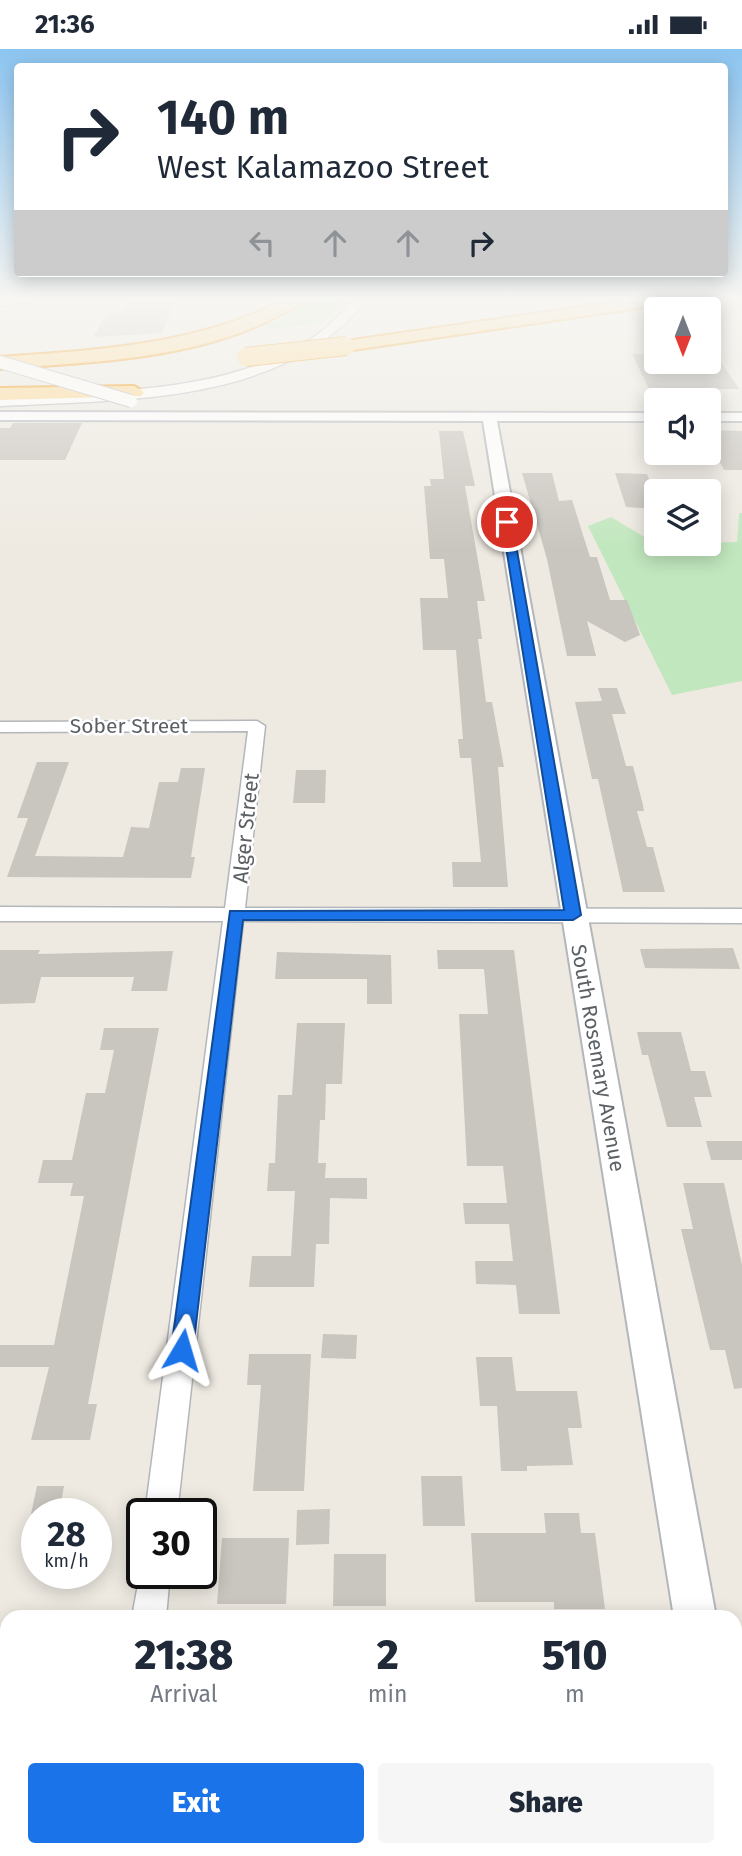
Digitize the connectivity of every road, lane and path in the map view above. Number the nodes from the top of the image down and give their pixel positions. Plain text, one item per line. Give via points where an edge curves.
1 (74, 381) edge
2 (205, 381) edge
3 (0, 394) edge
4 (133, 396) junction
5 (0, 401) edge
6 (0, 416) edge
7 (323, 416) junction
8 (489, 417) junction
9 (644, 417) edge
10 (721, 417) edge
11 (742, 417) edge
12 (257, 726) joint
13 (1, 729) edge
14 (0, 914) edge
15 (236, 915) junction
16 (573, 915) junction
17 (742, 916) edge
18 (164, 1498) edge
19 (152, 1589) edge
20 (150, 1610) edge
21 (694, 1610) edge

1 - 4 street, bridge
2 - 4 main road
3 - 4 highway
4 - 5 main road
4 - 7 street via 216,411
6 - 7 street
7 - 8 street
8 - 9 street
8 - 16 street, South Rosemary Avenue
10 - 11 street
12 - 13 street, Sober Street
12 - 15 street, Alger Street
14 - 15 street
15 - 16 street
15 - 18 street, Alger Street
16 - 17 street
16 - 21 street, South Rosemary Avenue
19 - 20 street

